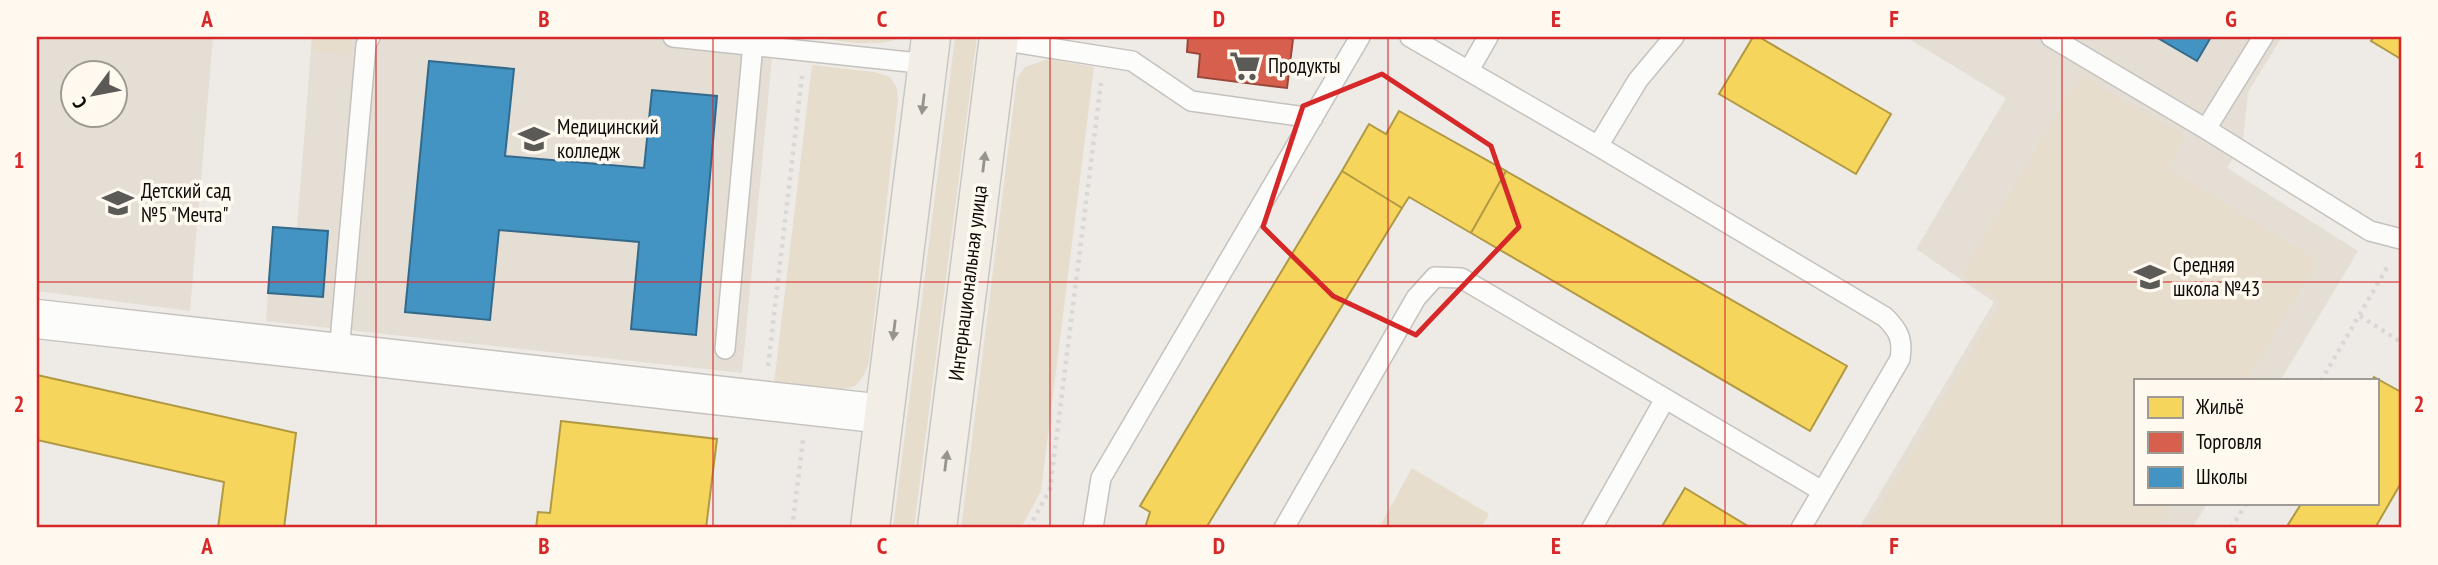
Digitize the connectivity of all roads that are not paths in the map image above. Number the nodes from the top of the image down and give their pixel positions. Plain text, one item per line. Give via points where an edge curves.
1 (370, 37) edge
2 (673, 37) edge
3 (1360, 37) edge
4 (1410, 37) edge
5 (1488, 37) edge
6 (1674, 37) edge
7 (2051, 37) edge
8 (2263, 37) edge
9 (999, 38) edge
10 (753, 44) junction
11 (930, 50) edge
12 (1469, 70) junction
13 (1313, 118) junction
14 (2206, 129) junction
15 (1598, 146) junction
16 (2401, 239) edge
17 (37, 318) edge
18 (725, 349) dead end
19 (339, 353) junction
20 (1665, 399) junction
21 (884, 414) junction
22 (1822, 491) junction
23 (870, 528) edge
24 (937, 528) edge
25 (1093, 528) edge
26 (1284, 528) edge
27 (1592, 528) edge
28 (1801, 528) edge

1 - 19 lane
2 - 10 lane
3 - 13 lane
4 - 12 lane
5 - 12 lane
6 - 15 lane via 1638,80
7 - 14 lane
8 - 14 lane
9 - 13 lane via 1132,61 1191,101
24 -> 9 main road, Интернациональная улица
10 - 11 lane
10 - 18 lane
11 -> 21 main road
12 - 15 lane
13 - 25 lane via 1101,478
14 - 16 lane via 2370,232
15 - 22 lane via 1885,317 1899,331 1900,359
17 - 19 street
19 - 21 street
20 - 22 lane
20 - 26 lane via 1461,278 1435,277 1416,298
20 - 27 lane
21 - 23 main road
22 - 28 lane

